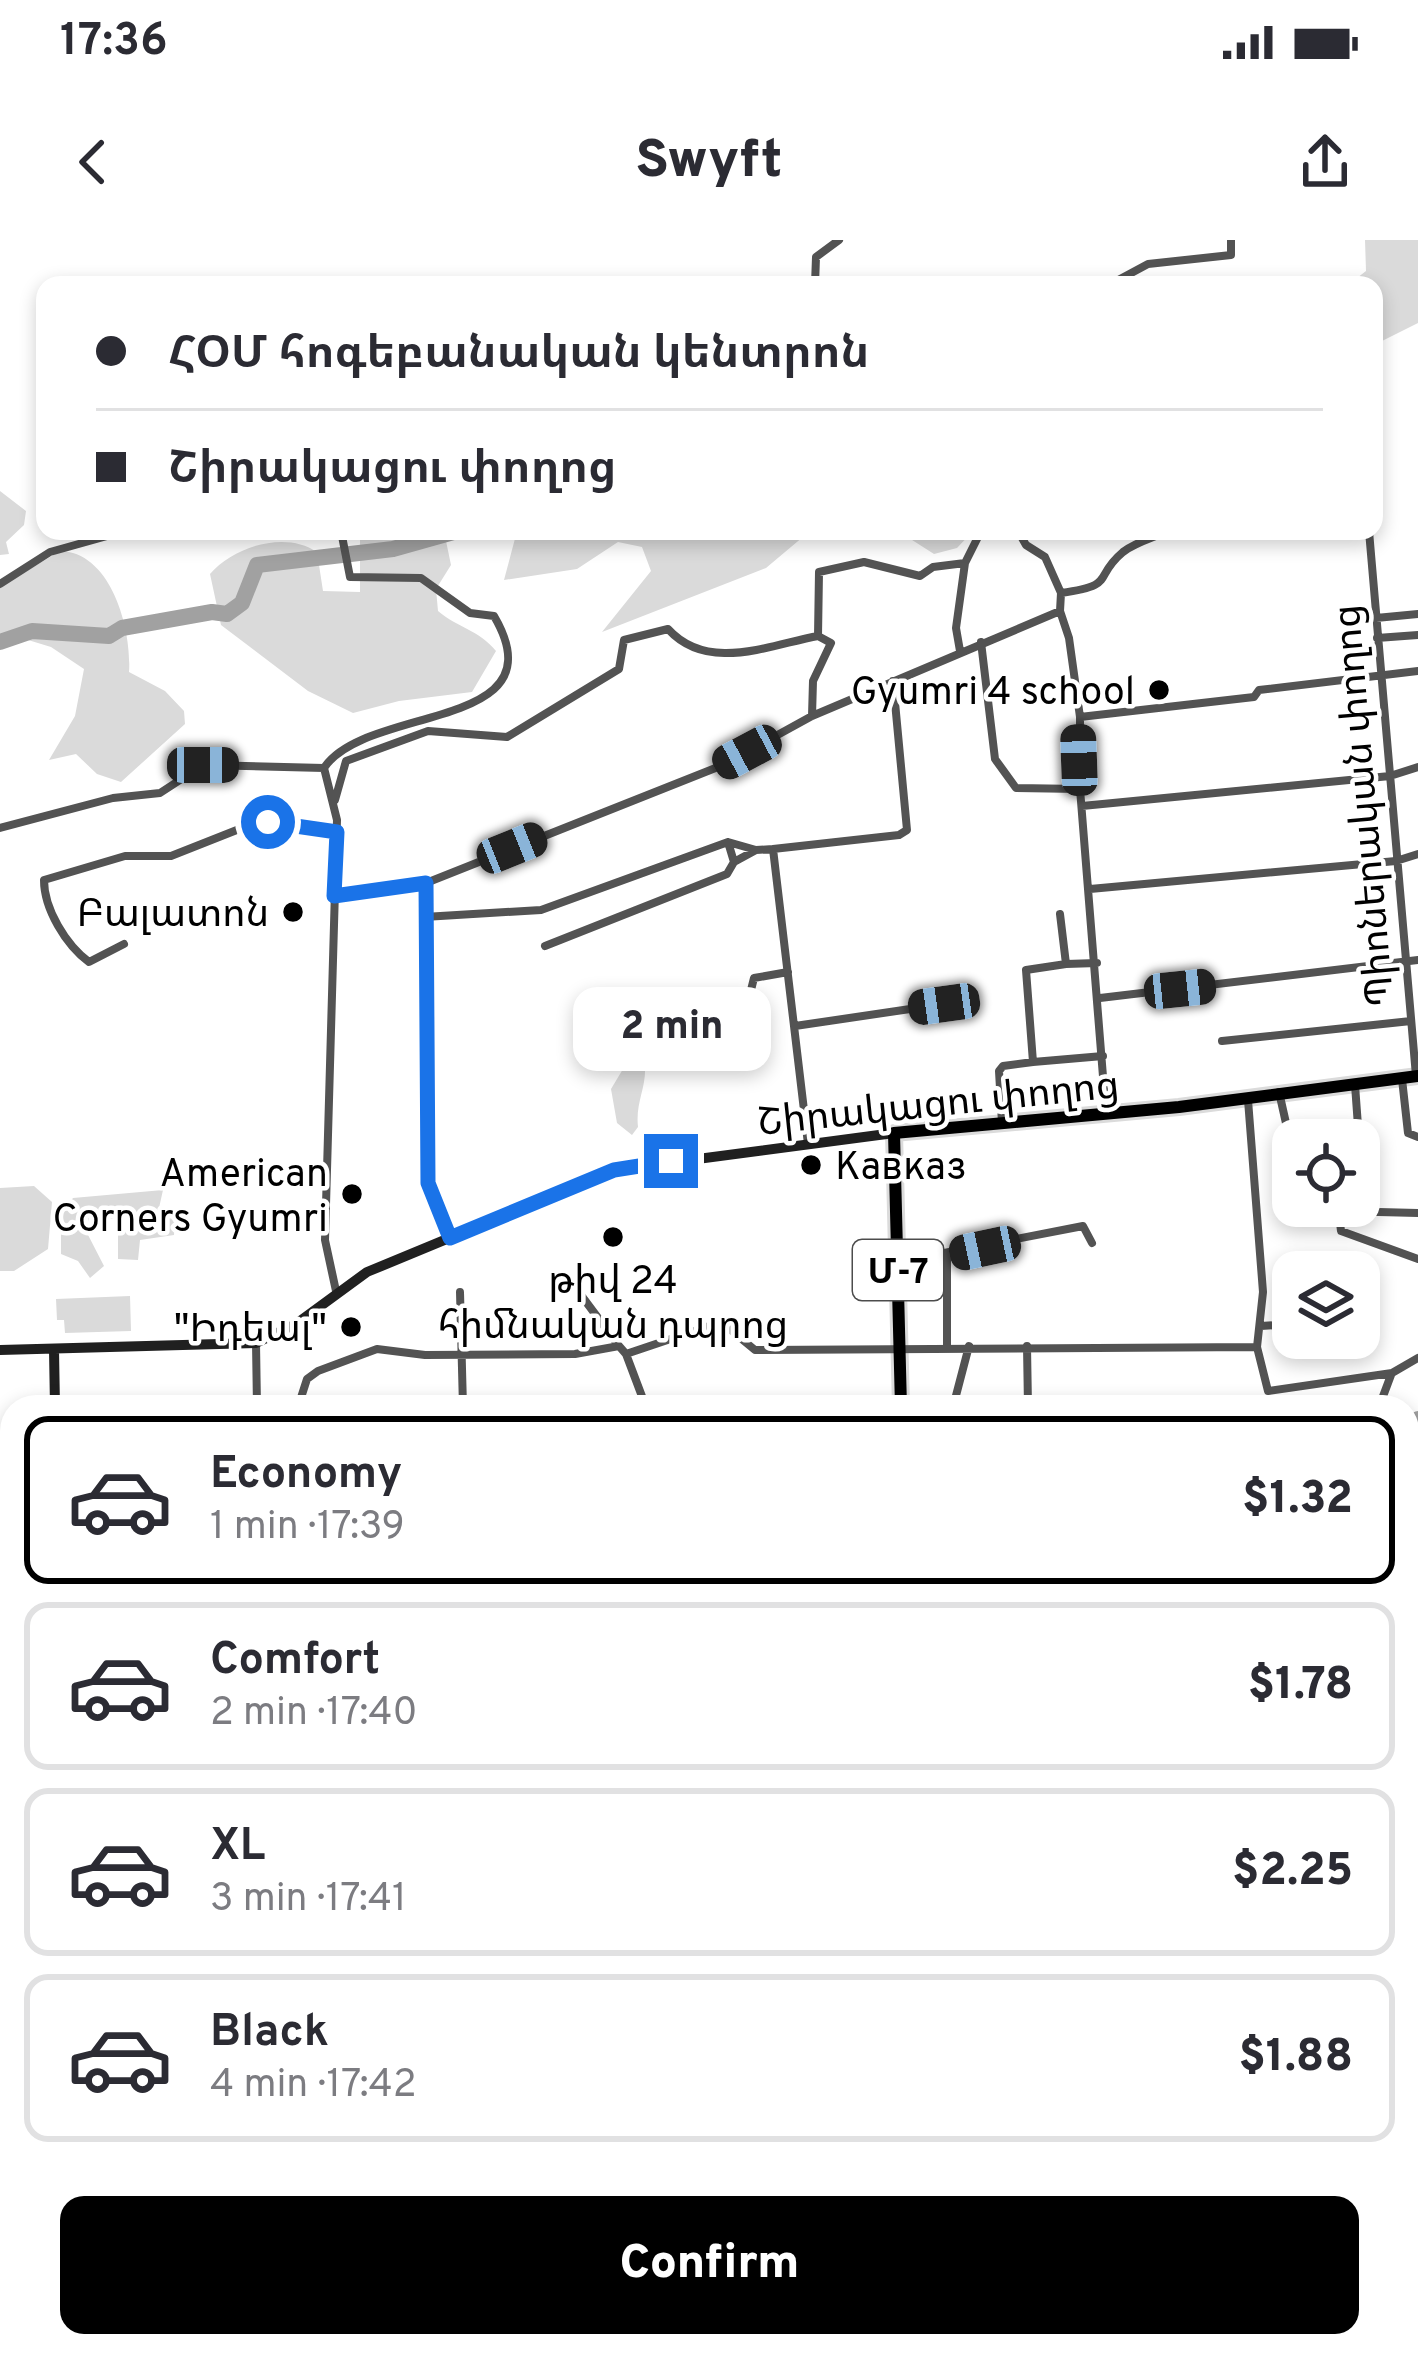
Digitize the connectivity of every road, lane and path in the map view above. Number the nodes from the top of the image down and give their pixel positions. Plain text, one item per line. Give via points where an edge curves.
1 (839, 240) edge
2 (1231, 240) edge
3 (815, 276) edge
4 (1126, 276) edge
5 (93, 540) edge
6 (343, 540) edge
7 (976, 540) edge
8 (1023, 540) edge
9 (1150, 540) edge
10 (1370, 540) edge
11 (965, 563) junction
12 (0, 584) edge
13 (1061, 592) junction
14 (1060, 611) junction
15 (1418, 614) edge
16 (1376, 618) junction
17 (1418, 635) edge
18 (818, 636) junction
19 (1377, 638) junction
20 (981, 642) junction
21 (960, 651) junction
22 (1418, 670) edge
23 (1380, 674) junction
24 (893, 681) junction
25 (812, 716) junction
26 (1080, 717) junction
27 (1418, 767) edge
28 (324, 768) junction
29 (1390, 776) junction
30 (1080, 789) junction
31 (334, 802) junction
32 (1082, 806) junction
33 (0, 828) edge
34 (337, 832) junction
35 (728, 842) junction
36 (773, 849) junction
37 (756, 850) junction
38 (1418, 854) edge
39 (1396, 861) junction
40 (734, 862) junction
41 (426, 883) junction
42 (1090, 889) junction
43 (334, 896) junction
44 (1060, 914) dead end
45 (424, 917) junction
46 (124, 944) dead end
47 (545, 946) dead end
48 (1418, 960) edge
49 (1097, 963) junction
50 (1066, 964) junction
51 (1406, 964) junction
52 (788, 972) junction
53 (1100, 998) junction
54 (944, 1004) dead end
55 (682, 1012) dead end
56 (1411, 1021) junction
57 (795, 1026) junction
58 (1222, 1041) dead end
59 (1103, 1056) junction
60 (1034, 1062) junction
61 (1412, 1076) edge
62 (1355, 1083) junction
63 (1279, 1091) junction
64 (1248, 1100) junction
65 (1106, 1115) junction
66 (1285, 1119) edge
67 (1358, 1119) edge
68 (1002, 1123) junction
69 (895, 1133) junction
70 (1418, 1138) edge
71 (808, 1144) junction
72 (1380, 1211) edge
73 (1418, 1213) edge
74 (1340, 1227) edge
75 (450, 1238) junction
76 (1092, 1243) dead end
77 (947, 1256) junction
78 (1418, 1259) edge
79 (898, 1262) junction
80 (572, 1283) dead end
81 (336, 1291) junction
82 (460, 1292) dead end
83 (1272, 1325) edge
84 (1261, 1326) junction
85 (256, 1343) junction
86 (947, 1345) junction
87 (970, 1345) junction
88 (619, 1346) junction
89 (900, 1346) junction
90 (1027, 1346) junction
91 (1256, 1347) junction
92 (54, 1350) junction
93 (0, 1351) edge
94 (626, 1354) junction
95 (463, 1355) junction
96 (1418, 1358) edge
97 (1392, 1373) junction
98 (55, 1395) edge
99 (257, 1395) edge
100 (302, 1395) edge
101 (463, 1395) edge
102 (641, 1395) edge
103 (901, 1395) edge
104 (956, 1395) edge
105 (1028, 1395) edge
106 (1384, 1395) edge

1 - 3 street via 817,256
2 - 4 street via 1231,255 1148,264
5 - 12 street via 50,552
6 - 28 street via 350,577 421,578 470,613 494,616 511,654 505,677 486,697 358,738
7 - 11 street
8 - 13 street via 1045,556
9 - 13 street via 1118,556 1095,587
10 - 16 street, Պիոներական փողոց
11 - 18 street via 920,576 864,562 819,572
11 - 21 street
13 - 14 street
14 - 20 street
14 - 26 street
15 - 16 street
16 - 19 street, Պիոներական փողոց
17 - 19 street
18 - 25 street via 831,643 813,682
18 - 31 street via 729,655 680,642 668,629 649,631 624,640 619,669 526,730 507,737 428,730 346,761
19 - 23 street, Պիոներական փողոց
20 - 21 street
20 - 30 street via 1004,776 1016,788
21 - 24 street
22 - 23 street
23 - 26 street
23 - 29 street, Պիոներական փողոց
24 - 25 street
24 - 36 street via 910,820 899,835
25 - 41 street via 723,765
26 - 30 street
27 - 29 street
28 - 31 street
28 - 33 street via 203,765 160,793
29 - 32 street
29 - 39 street, Պիոներական փողոց
30 - 32 street
31 - 34 street
32 - 42 street
34 - 43 street
34 - 46 street via 252,824 171,856 125,856 44,880 49,907 77,953 89,962
35 - 37 street
35 - 40 street
35 - 45 street via 541,910
36 - 37 street
36 - 52 street
37 - 40 street
38 - 39 street
39 - 42 street
39 - 51 street, Պիոներական փողոց
40 - 47 street via 728,874
41 - 43 street
41 - 45 street
42 - 49 street
43 - 81 street via 325,1240
44 - 50 street
45 - 75 street via 428,1183
48 - 51 street
49 - 50 street
49 - 53 street
50 - 60 street via 1026,970
51 - 53 street
51 - 56 street, Պիոներական փողոց
52 - 55 street via 754,978 749,998
52 - 57 street
53 - 59 street
54 - 57 street
56 - 58 street
56 - 61 street, Պիոներական փողոց
57 - 71 street
59 - 60 street
59 - 65 street
60 - 68 street via 999,1071
61 - 62 main road, Շիրակացու փողոց
61 - 70 street, Պիոներական փողոց via 1408,1132
62 - 63 main road, Շիրակացու փողոց
62 - 67 street
63 - 64 main road, Շիրակացու փողոց
63 - 66 street
64 - 65 main road, Շիրակացու փողոց
64 - 84 street
65 - 68 main road, Շիրակացու փողոց
68 - 69 main road, Շիրակացու փողոց
69 - 71 main road, Շիրակացու փողոց
69 - 79 main road, Մ-7
71 - 75 main road, Շիրակացու փողոց via 614,1170
72 - 73 street
74 - 78 street
75 - 81 main road, Շիրակացու փողոց
76 - 77 street via 1083,1226
77 - 79 street
77 - 86 street
79 - 89 main road, Մ-7
80 - 88 street
81 - 85 main road, Շիրակացու փողոց
82 - 95 street
83 - 84 street
84 - 91 street
85 - 92 main road, Շիրակացու փողոց
85 - 99 street
86 - 87 street
86 - 89 street
87 - 90 street
87 - 104 street
88 - 94 street
88 - 95 street
89 - 94 street via 755,1350 721,1322
89 - 103 main road, Մ-7
90 - 91 street
90 - 105 street
91 - 97 street via 1268,1390
92 - 93 main road, Շիրակացու փողոց
92 - 98 main road
94 - 102 street
95 - 100 street via 377,1348 318,1371
95 - 101 street
96 - 97 street
97 - 106 street

